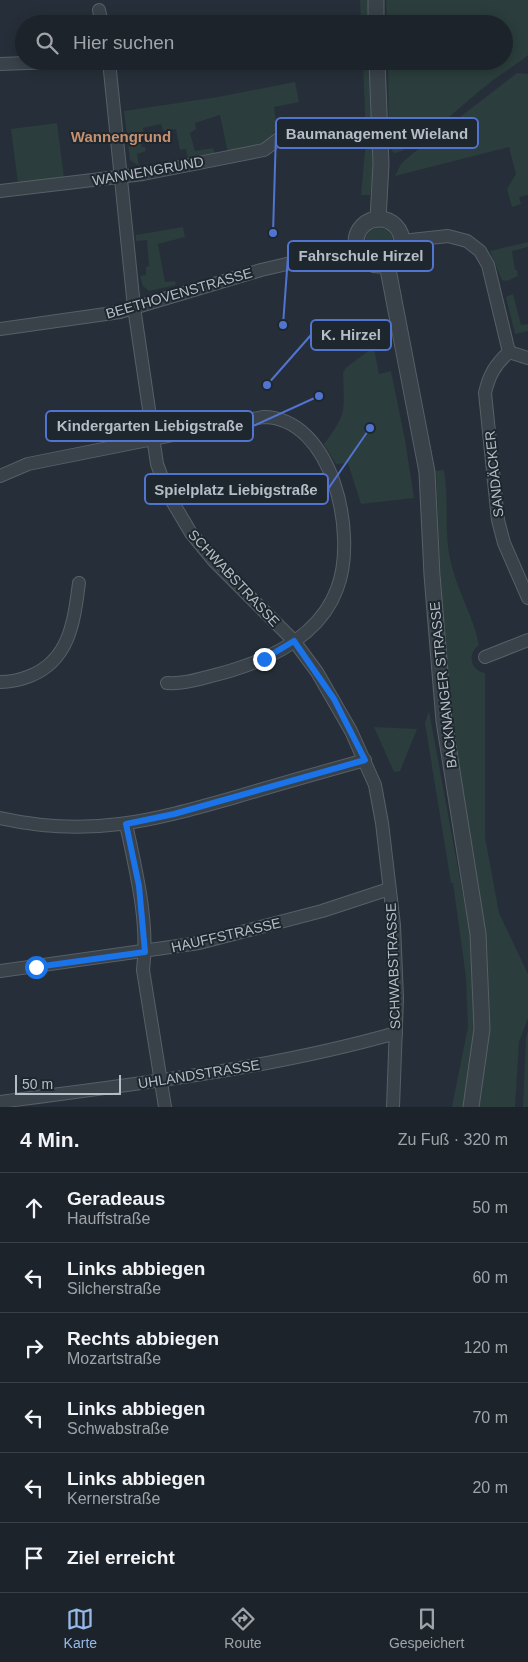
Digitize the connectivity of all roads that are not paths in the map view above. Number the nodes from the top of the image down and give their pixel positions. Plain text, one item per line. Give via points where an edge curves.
1 (376, 0) edge
2 (99, 10) dead end
3 (100, 15) edge
4 (376, 15) edge
5 (15, 63) edge
6 (0, 64) edge
7 (110, 70) edge
8 (377, 70) edge
9 (289, 131) dead end
10 (120, 176) junction
11 (0, 191) edge
12 (378, 219) junction
13 (402, 241) junction
14 (356, 248) junction
15 (387, 264) junction
16 (134, 307) junction
17 (0, 329) edge
18 (509, 352) junction
19 (528, 358) edge
20 (153, 438) junction
21 (0, 476) edge
22 (79, 583) dead end
23 (528, 598) edge
24 (528, 640) edge
25 (294, 641) junction
26 (485, 656) dead end
27 (0, 682) edge
28 (167, 683) dead end
29 (365, 760) junction
30 (0, 818) edge
31 (126, 824) junction
32 (389, 889) junction
33 (145, 952) junction
34 (0, 971) edge
35 (396, 1033) junction
36 (160, 1080) junction
37 (0, 1102) edge
38 (165, 1107) edge
39 (393, 1107) edge
40 (471, 1107) edge

1 - 4 street
2 - 3 street
5 - 6 street
7 - 10 street, SCHWABSTRASSE
8 - 12 street via 381,164
9 - 10 street, WANNENGRUND via 264,150
10 - 11 street, WANNENGRUND
10 - 16 street, SCHWABSTRASSE
12 - 13 street via 394,225
12 - 14 street via 370,220 360,228
13 - 15 street via 400,252
13 - 18 street via 448,236 467,241 480,251 488,265
14 - 15 street via 368,263 377,266
14 - 16 street, BEETHOVENSTRASSE via 261,270
15 - 40 street, BACKNANGER STRASSE via 428,472 432,575 444,721 478,934 482,1029
16 - 17 street, BEETHOVENSTRASSE via 120,312
16 - 20 street, SCHWABSTRASSE
18 - 19 street
18 - 23 street, SANDÄCKER via 492,370 486,393 498,520 504,543
20 - 21 street via 28,464
20 - 25 street, SCHWABSTRASSE via 157,464 191,533 214,561
20 - 25 street via 276,417 296,428 318,450 330,471 336,491 344,528 345,552 337,589 327,609 309,630
22 - 27 street via 73,625 62,651 43,670 21,679
24 - 26 street
25 - 28 street via 264,659 236,670 180,684
25 - 29 street, SCHWABSTRASSE via 334,699
29 - 31 street via 168,816
29 - 32 street, SCHWABSTRASSE via 380,806
30 - 31 street via 55,827
31 - 33 street via 139,886
32 - 33 street, HAUFFSTRASSE via 275,925 199,944
32 - 35 street, SCHWABSTRASSE via 395,954
33 - 34 street, HAUFFSTRASSE
33 - 36 street via 143,970
35 - 36 street, UHLANDSTRASSE via 337,1050
35 - 39 street, SCHWABSTRASSE
36 - 37 street, UHLANDSTRASSE
36 - 38 street

